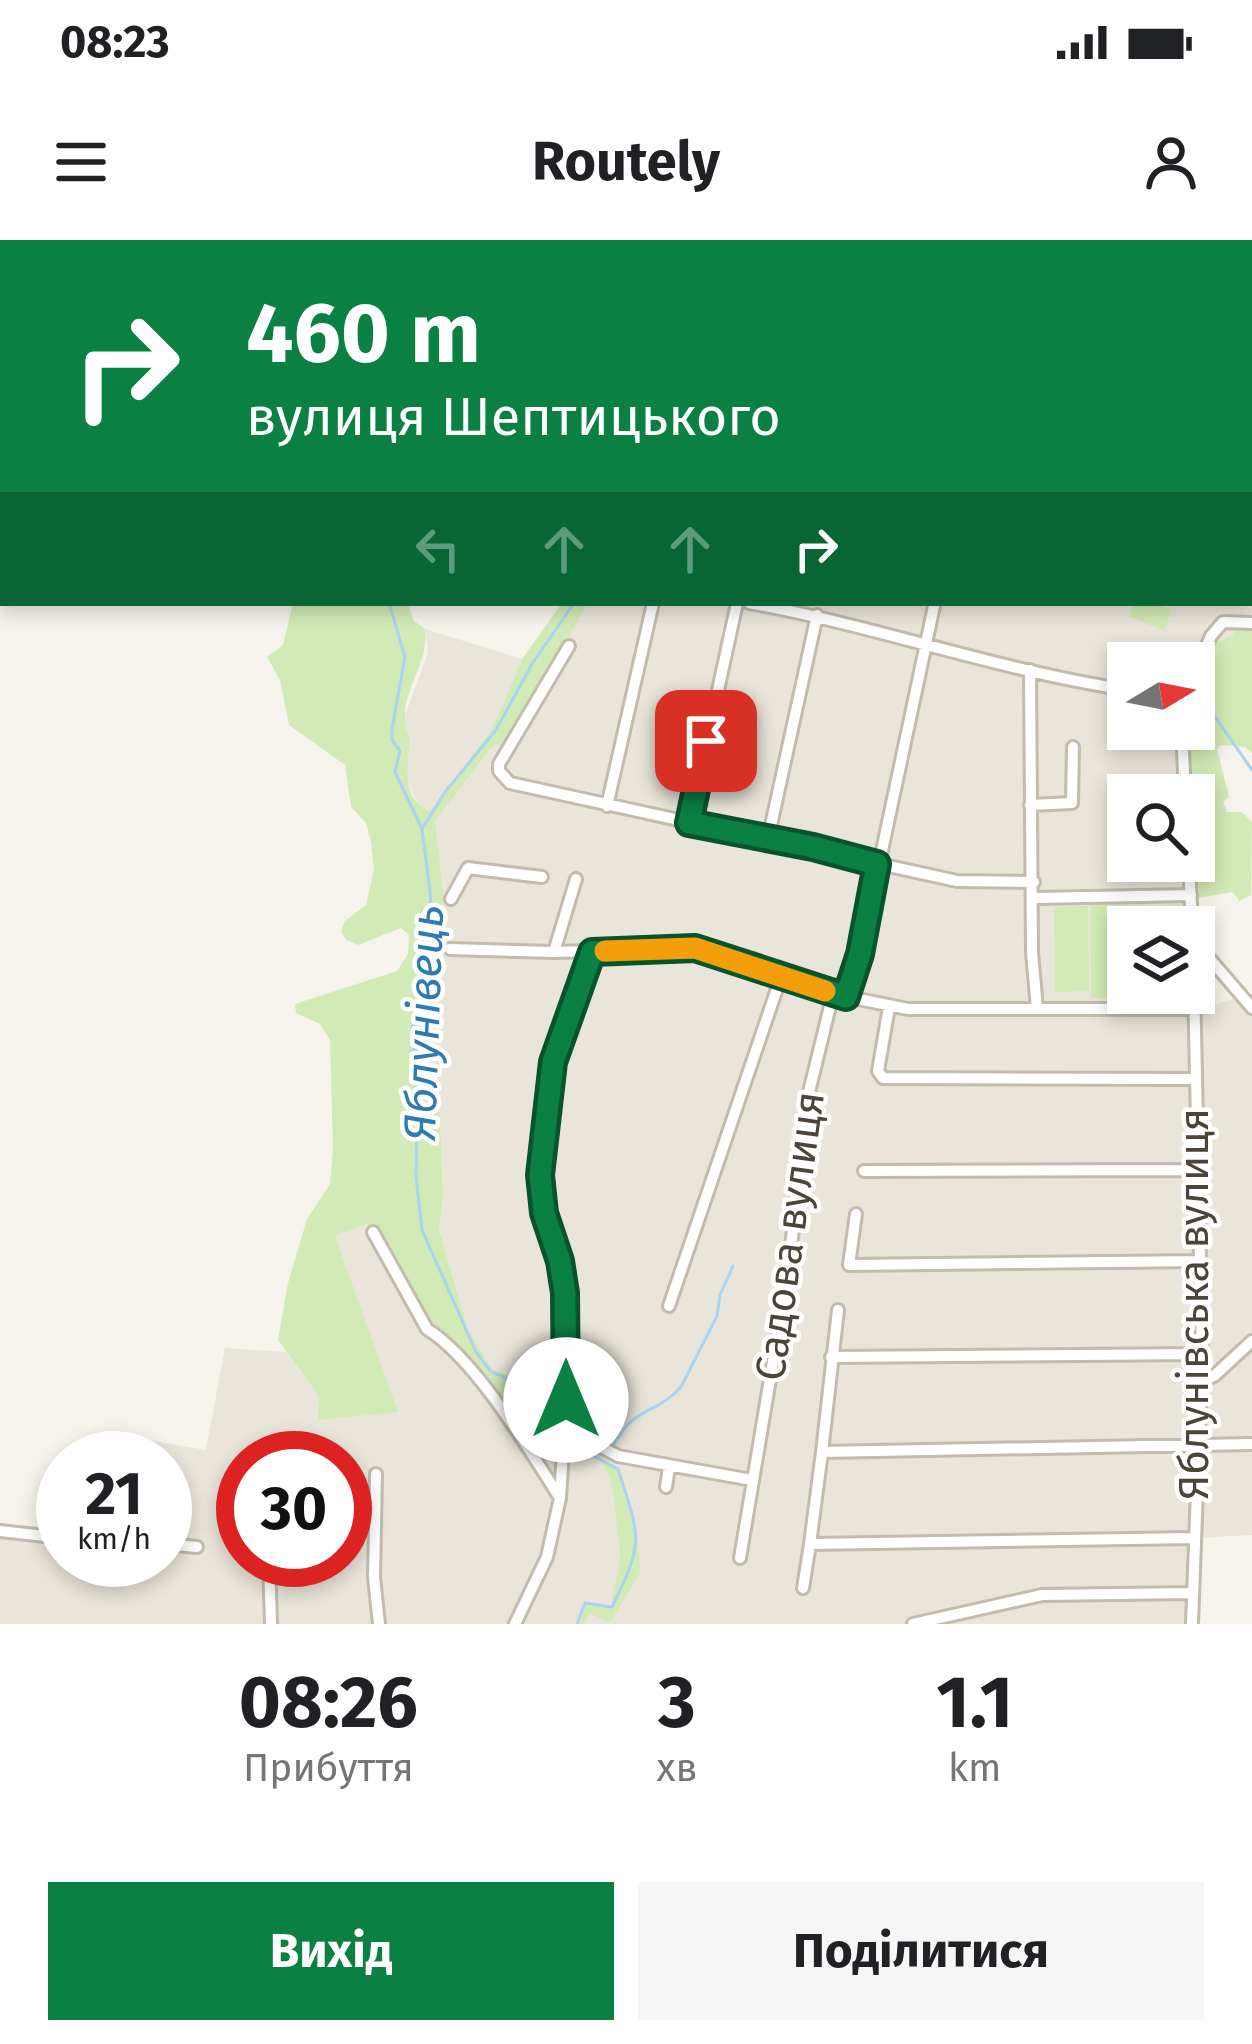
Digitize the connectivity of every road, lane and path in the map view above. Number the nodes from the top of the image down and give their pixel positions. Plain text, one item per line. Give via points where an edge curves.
1 (652, 606) edge
2 (736, 606) edge
3 (766, 606) edge
4 (934, 606) edge
5 (817, 615) junction
6 (1252, 623) edge
7 (1208, 642) edge
8 (927, 645) junction
9 (569, 646) dead end
10 (1030, 670) junction
11 (1107, 686) edge
12 (1073, 747) dead end
13 (1030, 805) junction
14 (607, 806) junction
15 (689, 823) junction
16 (768, 839) junction
17 (877, 864) junction
18 (542, 877) dead end
19 (576, 879) dead end
20 (1034, 882) junction
21 (1190, 882) edge
22 (1191, 895) junction
23 (1034, 898) junction
24 (451, 899) dead end
25 (1191, 906) edge
26 (450, 949) dead end
27 (554, 952) junction
28 (592, 952) junction
29 (1215, 965) edge
30 (782, 974) junction
31 (840, 996) junction
32 (889, 1007) junction
33 (1252, 1007) edge
34 (1037, 1009) junction
35 (1107, 1009) edge
36 (1195, 1014) edge
37 (1195, 1079) junction
38 (1197, 1170) junction
39 (864, 1171) dead end
40 (856, 1214) dead end
41 (374, 1232) dead end
42 (1201, 1261) junction
43 (669, 1306) dead end
44 (838, 1310) dead end
45 (1252, 1341) edge
46 (1202, 1354) junction
47 (830, 1357) junction
48 (1200, 1382) junction
49 (564, 1433) junction
50 (1197, 1444) junction
51 (1252, 1444) edge
52 (822, 1452) junction
53 (669, 1467) junction
54 (376, 1474) dead end
55 (752, 1480) junction
56 (666, 1487) dead end
57 (560, 1498) junction
58 (0, 1531) edge
59 (36, 1535) edge
60 (1193, 1538) junction
61 (810, 1544) junction
62 (192, 1546) edge
63 (197, 1546) dead end
64 (740, 1558) dead end
65 (270, 1587) edge
66 (803, 1588) dead end
67 (1193, 1593) junction
68 (271, 1624) edge
69 (379, 1624) edge
70 (515, 1624) edge
71 (914, 1624) edge
72 (1192, 1624) edge

1 - 14 street
2 - 15 street
3 - 5 street
4 - 8 street, Садова вулиця
5 - 8 street
5 - 16 street
6 - 7 street via 1223,622
8 - 10 street
8 - 17 street, Садова вулиця
9 - 14 street via 500,771 509,783
10 - 11 street
10 - 13 street
12 - 13 street via 1072,802
13 - 20 street
14 - 15 street
15 - 16 street
16 - 17 street
17 - 20 street via 957,881
17 - 31 street, Садова вулиця via 860,954
18 - 24 street via 468,868
19 - 27 street
20 - 23 street
21 - 22 street
22 - 23 street
22 - 25 street
23 - 34 street
26 - 27 street
27 - 28 street
28 - 30 street via 695,948
28 - 49 street via 553,1062 540,1175 565,1293
29 - 33 street
30 - 31 street
30 - 43 street
31 - 32 street
31 - 55 street, Садова вулиця via 809,1092
32 - 34 street
32 - 37 street via 883,1078
34 - 35 street
36 - 37 street, Яблунівська вулиця
37 - 38 street, Яблунівська вулиця
38 - 39 street
38 - 42 street, Яблунівська вулиця
40 - 42 street via 849,1265
41 - 57 street via 428,1329 481,1383
42 - 46 street, Яблунівська вулиця
44 - 47 street
45 - 48 street
46 - 47 street
46 - 48 street, Яблунівська вулиця
47 - 52 street
48 - 50 street, Яблунівська вулиця
49 - 53 street
49 - 57 street
50 - 51 street
50 - 52 street
50 - 60 street, Яблунівська вулиця
52 - 61 street
53 - 55 street
53 - 56 street
54 - 69 street
55 - 64 street, Садова вулиця
57 - 70 street via 547,1557
58 - 59 street
60 - 61 street
60 - 67 street, Яблунівська вулиця
61 - 66 street
62 - 63 street
65 - 68 street
67 - 71 street via 1042,1595
67 - 72 street, Яблунівська вулиця

